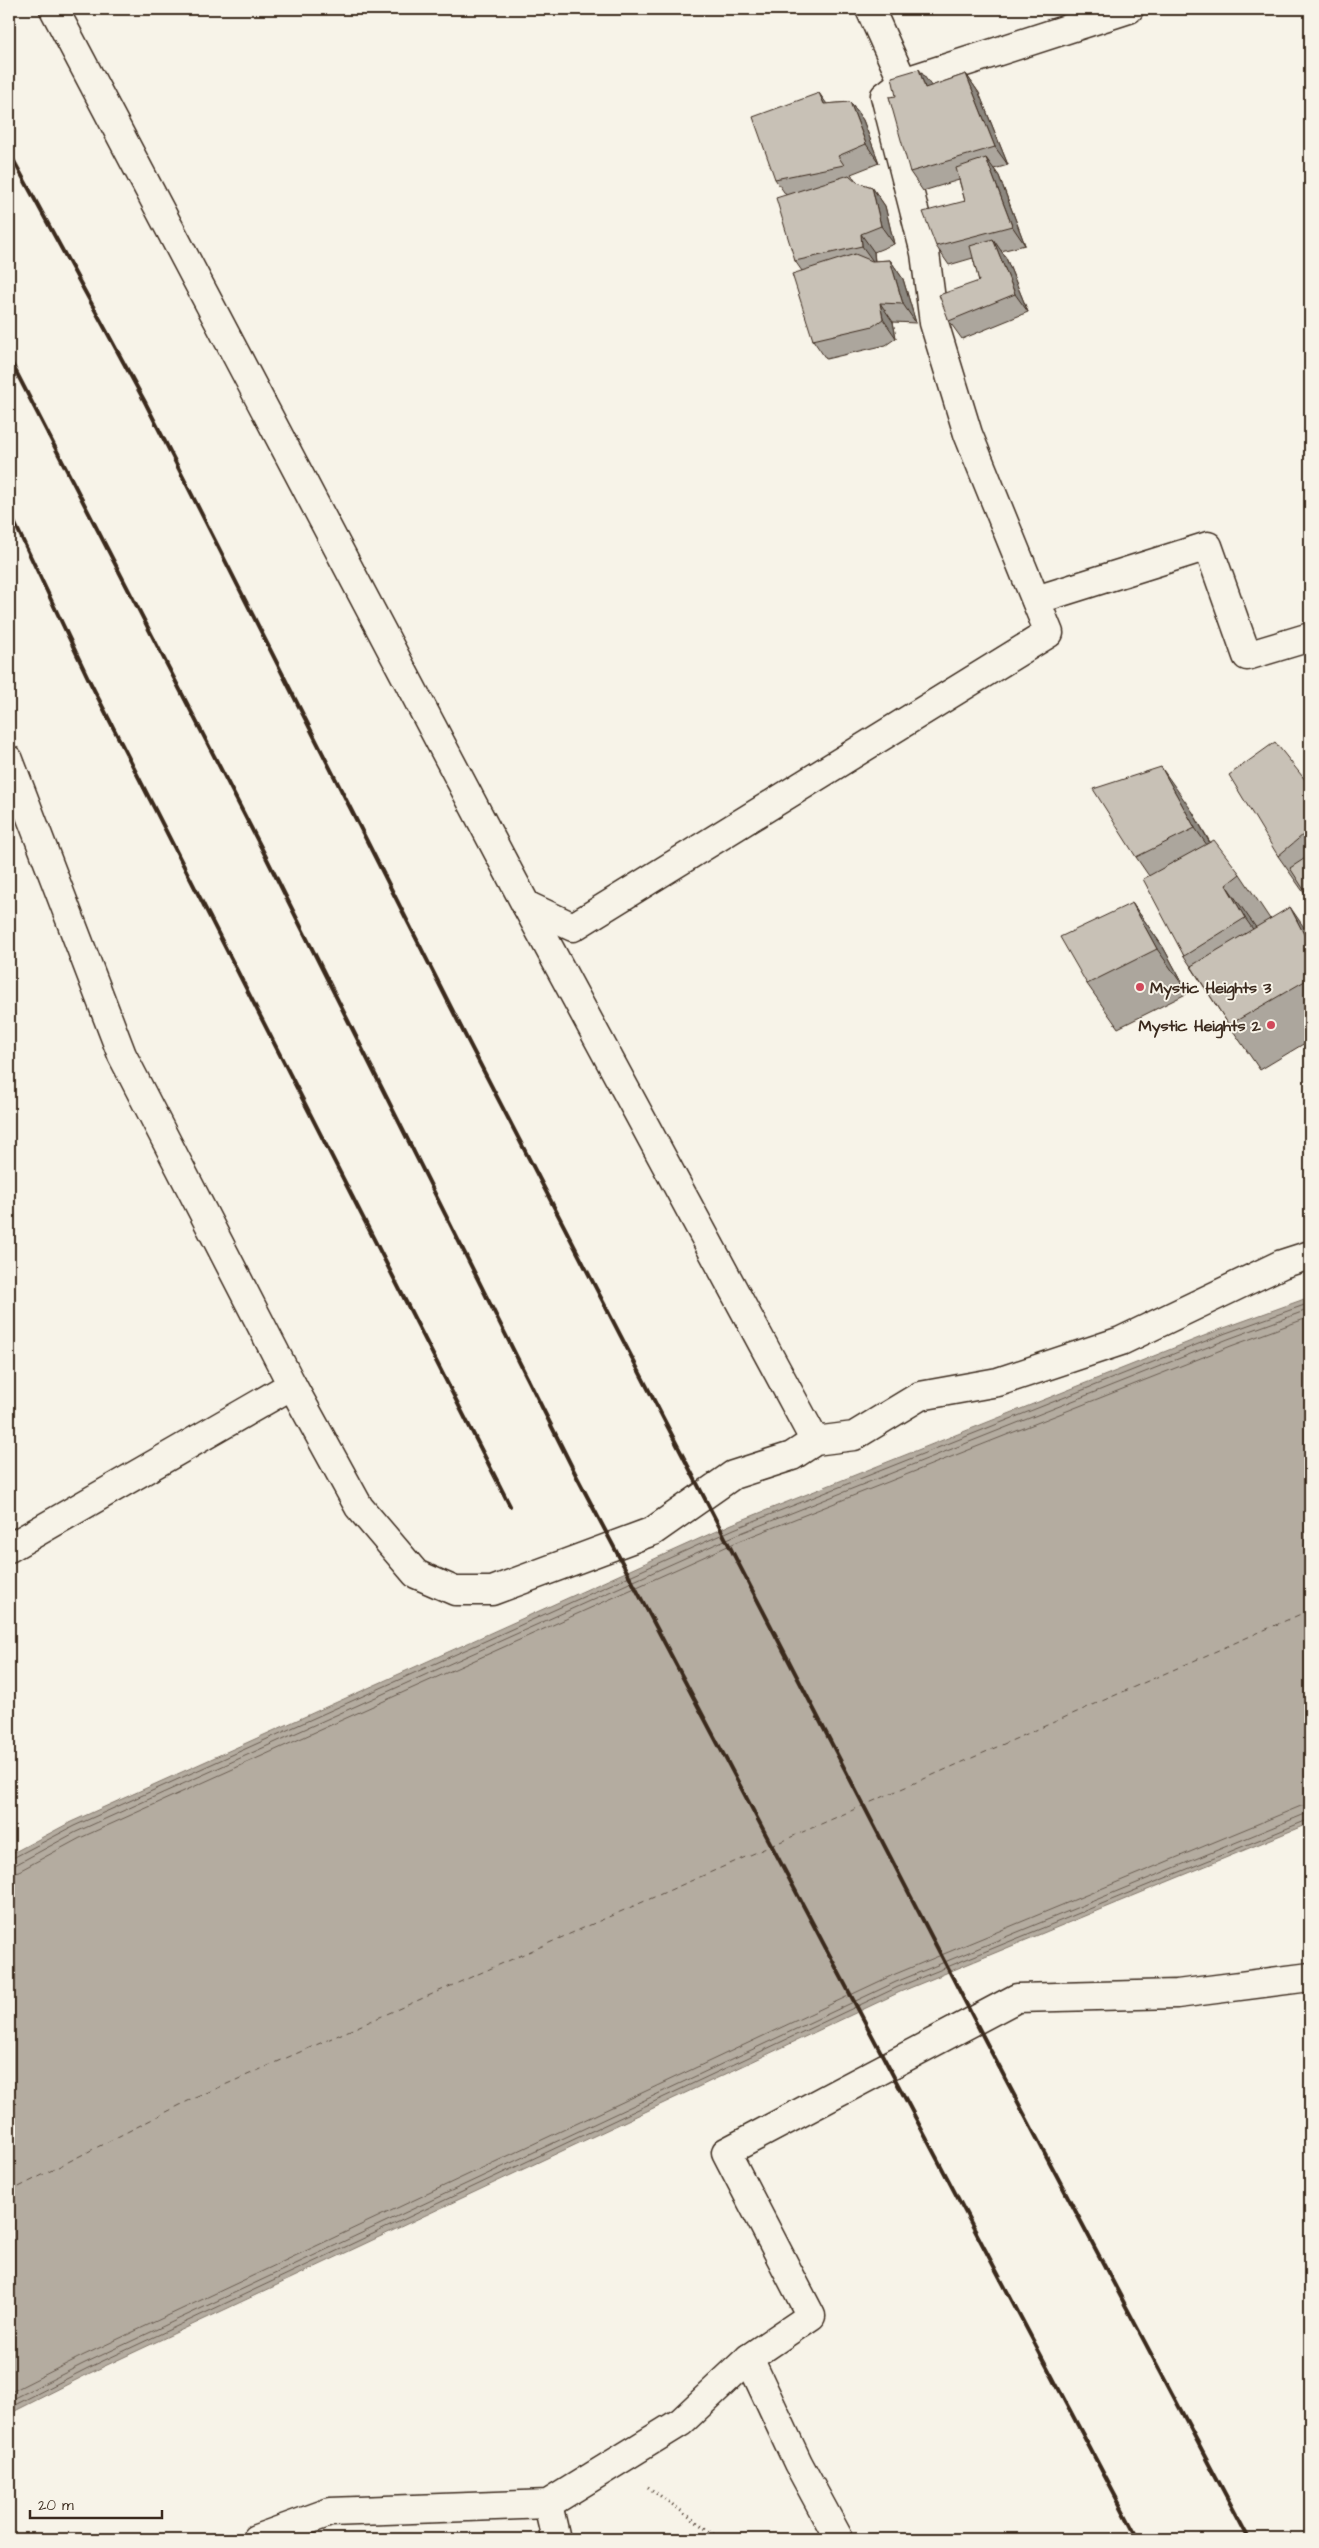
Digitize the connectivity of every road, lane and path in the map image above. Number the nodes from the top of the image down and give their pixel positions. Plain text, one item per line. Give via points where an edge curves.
1 (54, 9) edge
2 (870, 9) edge
3 (1129, 9) edge
4 (903, 82) junction
5 (1036, 600) junction
6 (1310, 637) edge
7 (9, 760) edge
8 (526, 905) junction
9 (1310, 1255) edge
10 (292, 1385) junction
11 (815, 1441) junction
12 (9, 1548) edge
13 (1310, 1977) edge
14 (749, 2358) junction
15 (612, 2464) junction
16 (548, 2504) junction
17 (256, 2539) edge
18 (556, 2539) edge
19 (720, 2539) edge
20 (839, 2539) edge

1 - 8 street
2 - 4 street
3 - 4 street
4 - 5 street via 885,96 924,253 934,323 968,434
5 - 6 street via 1208,546 1247,656
5 - 8 street via 1049,633 573,926
7 - 10 street via 122,1055
8 - 11 street
9 - 11 street via 1282,1264 1121,1341 998,1382 920,1396 854,1436
10 - 11 street via 359,1507 416,1574 455,1590 492,1591 654,1531 733,1475 792,1456
10 - 12 street
13 - 14 street via 1177,1994 1017,1998 726,2152 811,2316
14 - 15 street via 680,2422
14 - 20 street
15 - 16 street
15 - 19 path via 674,2504
16 - 17 street via 330,2512
16 - 18 street

